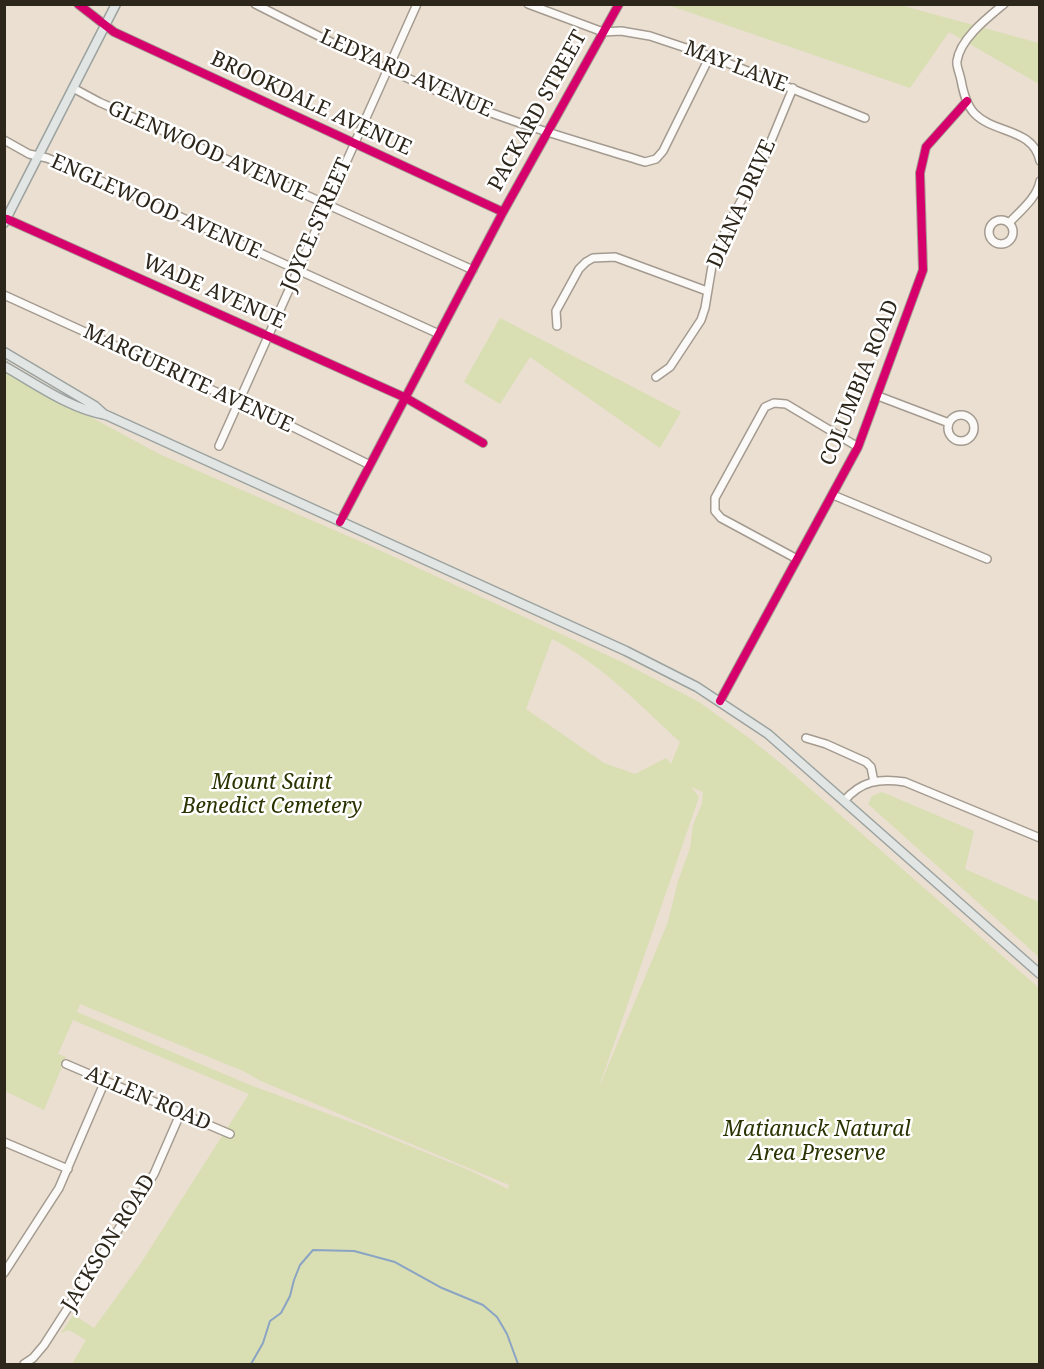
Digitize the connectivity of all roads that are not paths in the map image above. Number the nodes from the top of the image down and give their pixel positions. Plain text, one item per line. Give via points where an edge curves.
1 (78, 4) edge
2 (116, 4) edge
3 (255, 4) edge
4 (417, 4) edge
5 (528, 4) edge
6 (619, 4) edge
7 (1004, 4) edge
8 (105, 26) junction
9 (603, 32) junction
10 (710, 57) junction
11 (387, 70) junction
12 (73, 88) junction
13 (793, 88) junction
14 (967, 101) junction
15 (865, 117) dead end
16 (546, 132) junction
17 (4, 140) edge
18 (354, 143) junction
19 (38, 156) junction
20 (1040, 161) edge
21 (1040, 181) edge
22 (327, 204) junction
23 (503, 212) junction
24 (6, 221) edge
25 (1009, 222) dead end
26 (297, 270) junction
27 (473, 270) junction
28 (707, 291) junction
29 (4, 295) edge
30 (557, 326) dead end
31 (439, 334) junction
32 (267, 336) junction
33 (4, 352) edge
34 (4, 366) edge
35 (656, 377) dead end
36 (878, 396) junction
37 (406, 398) junction
38 (238, 401) junction
39 (106, 415) junction
40 (949, 423) dead end
41 (483, 443) dead end
42 (219, 446) dead end
43 (858, 447) junction
44 (370, 465) junction
45 (833, 495) junction
46 (340, 522) junction
47 (797, 559) junction
48 (987, 559) dead end
49 (720, 701) junction
50 (806, 738) dead end
51 (874, 782) junction
52 (844, 801) junction
53 (1040, 838) edge
54 (1040, 974) edge
55 (66, 1064) dead end
56 (105, 1081) junction
57 (181, 1112) junction
58 (230, 1134) dead end
59 (4, 1142) edge
60 (68, 1169) junction
61 (4, 1273) edge
62 (24, 1365) edge

1 - 8 street, BROOKDALE AVENUE
2 - 8 main road
3 - 11 street, LEDYARD AVENUE
4 - 11 street, JOYCE STREET
5 - 9 street, MAY LANE
6 - 9 street, PACKARD STREET
7 - 14 street via 967,39 957,62
8 - 12 main road
8 - 18 street, BROOKDALE AVENUE
9 - 10 street, MAY LANE via 650,36
9 - 16 street, PACKARD STREET
10 - 13 street, MAY LANE
10 - 16 street, LEDYARD AVENUE via 656,159 645,162
11 - 16 street, LEDYARD AVENUE
11 - 18 street, JOYCE STREET
12 - 19 main road
12 - 22 street, GLENWOOD AVENUE
13 - 15 street, MAY LANE
13 - 28 street, DIANA DRIVE via 764,158 713,260
14 - 20 street via 975,114 994,126 1024,136
14 - 36 street, COLUMBIA ROAD via 926,147 920,173 923,270
16 - 23 street, PACKARD STREET
17 - 19 street, ENGLEWOOD AVENUE
18 - 22 street, JOYCE STREET
18 - 23 street, BROOKDALE AVENUE
19 - 24 main road
19 - 26 street, ENGLEWOOD AVENUE
21 - 25 street via 1028,203
22 - 26 street, JOYCE STREET
22 - 27 street, GLENWOOD AVENUE
23 - 27 street, PACKARD STREET
24 - 32 street, WADE AVENUE
26 - 31 street, ENGLEWOOD AVENUE
26 - 32 street, JOYCE STREET
27 - 31 street, PACKARD STREET
28 - 30 street via 615,257 593,258 579,269 556,311
28 - 35 street, DIANA DRIVE via 701,320 670,367
29 - 38 street, MARGUERITE AVENUE
31 - 37 street, PACKARD STREET
32 - 37 street, WADE AVENUE
32 - 38 street, JOYCE STREET
33 - 39 main road
34 - 39 main road via 74,404
36 - 40 street
36 - 43 street, COLUMBIA ROAD
37 - 41 street, WADE AVENUE
37 - 44 street, PACKARD STREET
38 - 42 street, JOYCE STREET
38 - 44 street, MARGUERITE AVENUE
39 - 46 main road
43 - 45 street, COLUMBIA ROAD
43 - 47 street via 786,404 774,404 765,408 715,498 715,511 721,518
44 - 46 street, PACKARD STREET
45 - 47 street, COLUMBIA ROAD
45 - 48 street
46 - 49 main road via 668,671
47 - 49 street, COLUMBIA ROAD
49 - 52 main road via 768,734
50 - 51 street via 866,762
51 - 52 street via 854,790
51 - 53 street via 894,780 916,786
52 - 54 main road
55 - 56 street, ALLEN ROAD
56 - 57 street, ALLEN ROAD
56 - 60 street
57 - 58 street, ALLEN ROAD
57 - 62 street, JACKSON ROAD via 154,1174 44,1345
59 - 60 street
60 - 61 street

